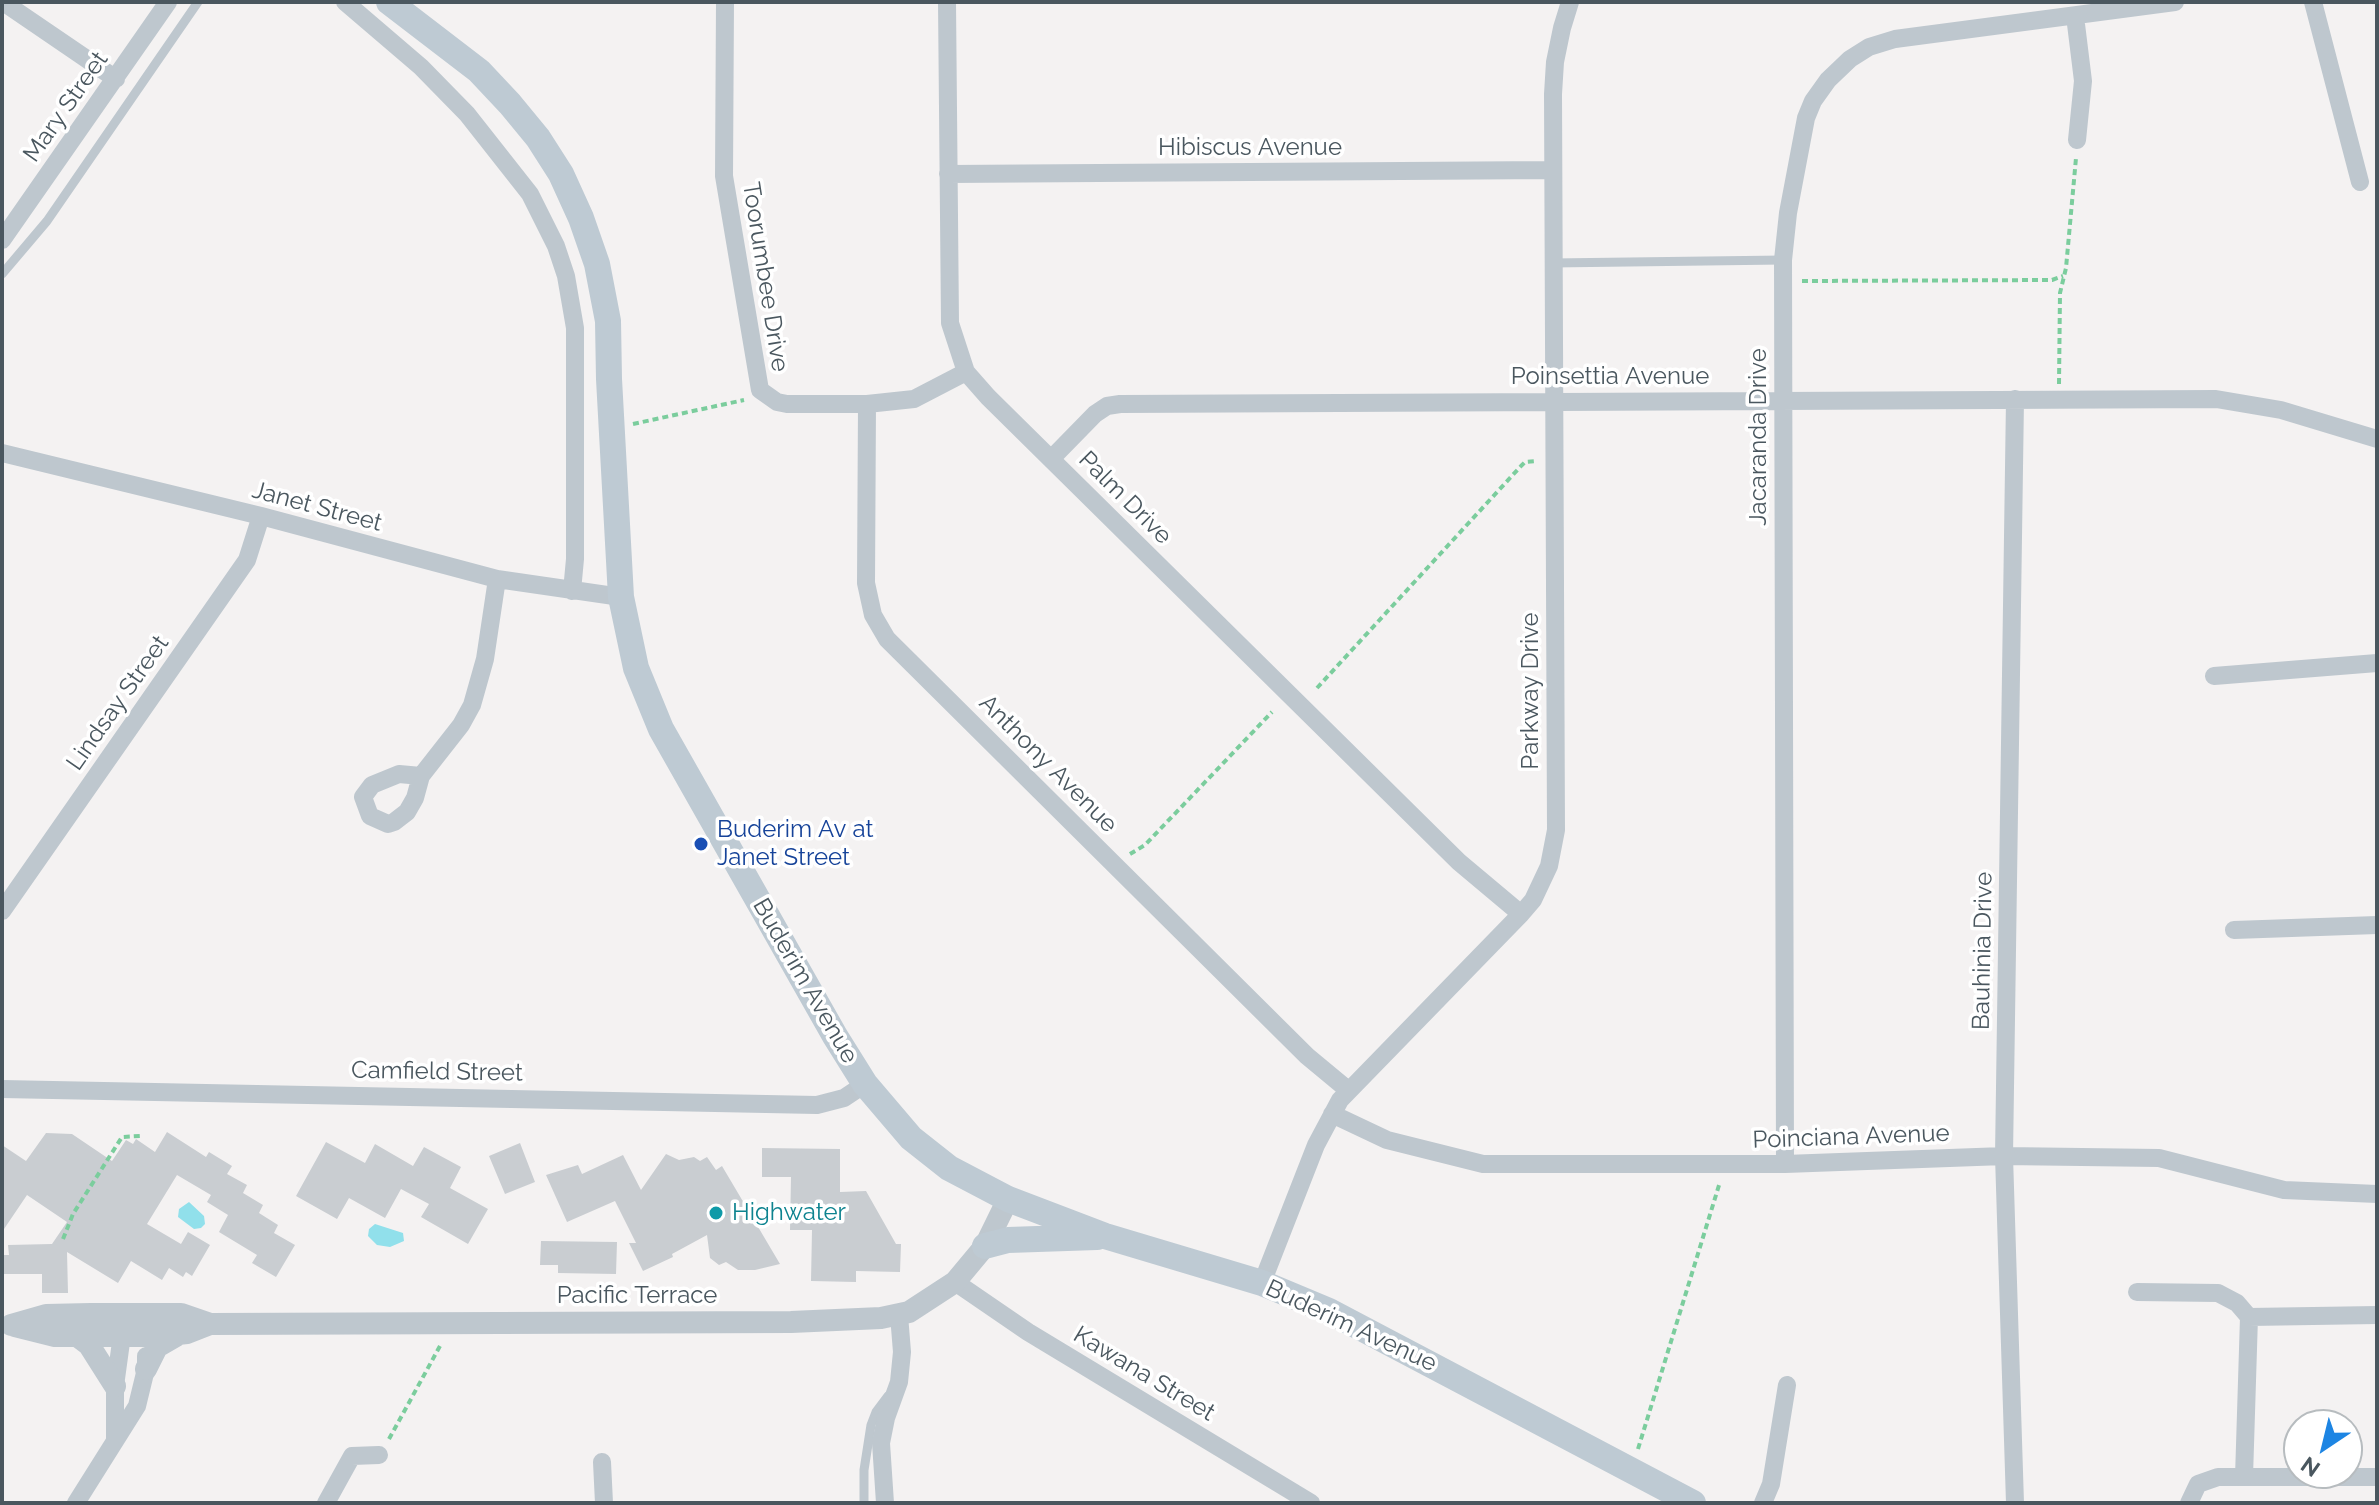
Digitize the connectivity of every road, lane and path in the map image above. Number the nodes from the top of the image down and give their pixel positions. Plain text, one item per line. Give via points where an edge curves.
1 (3, 2) edge
2 (168, 2) edge
3 (198, 2) edge
4 (345, 2) edge
5 (389, 2) edge
6 (725, 2) edge
7 (947, 2) edge
8 (1570, 2) edge
9 (2175, 2) edge
10 (2313, 2) edge
11 (2075, 16) junction
12 (116, 79) junction
13 (2077, 140) joint
14 (1552, 170) junction
15 (948, 174) junction
16 (2360, 182) dead end
17 (2, 240) edge
18 (1783, 260) junction
19 (1552, 263) junction
20 (2, 274) edge
21 (2063, 276) junction
22 (1783, 282) junction
23 (966, 372) junction
24 (766, 396) junction
25 (2015, 399) junction
26 (2058, 399) junction
27 (1784, 400) junction
28 (1553, 402) junction
29 (867, 404) junction
30 (633, 424) dead end
31 (2377, 439) edge
32 (2, 453) edge
33 (1051, 459) junction
34 (1537, 461) dead end
35 (261, 516) junction
36 (497, 579) junction
37 (572, 591) junction
38 (621, 597) junction
39 (2377, 663) edge
40 (2214, 676) dead end
41 (1317, 688) dead end
42 (1272, 712) dead end
43 (421, 776) dead end
44 (1115, 864) junction
45 (2, 911) edge
46 (1521, 914) junction
47 (2377, 925) edge
48 (2234, 930) dead end
49 (865, 1084) junction
50 (2, 1089) edge
51 (1348, 1090) junction
52 (1332, 1114) junction
53 (140, 1136) dead end
54 (2004, 1156) junction
55 (1726, 1164) junction
56 (1785, 1164) junction
57 (2377, 1194) edge
58 (1008, 1199) junction
59 (1105, 1236) junction
60 (63, 1239) dead end
61 (985, 1246) junction
62 (955, 1282) junction
63 (1262, 1283) junction
64 (2137, 1292) dead end
65 (135, 1314) junction
66 (899, 1315) junction
67 (2377, 1315) edge
68 (2249, 1317) junction
69 (210, 1324) junction
70 (7, 1325) edge
71 (181, 1334) junction
72 (77, 1336) junction
73 (134, 1336) junction
74 (440, 1346) dead end
75 (146, 1369) junction
76 (899, 1382) junction
77 (1787, 1385) dead end
78 (115, 1386) junction
79 (115, 1440) junction
80 (379, 1455) joint
81 (602, 1462) dead end
82 (1632, 1470) junction
83 (2244, 1477) junction
84 (2377, 1477) edge
85 (76, 1503) edge
86 (326, 1503) edge
87 (604, 1503) edge
88 (864, 1503) edge
89 (885, 1503) edge
90 (1311, 1503) edge
91 (1693, 1503) edge
92 (1763, 1503) edge
93 (2015, 1503) edge
94 (2189, 1503) edge

1 - 12 street
2 - 12 street, Mary Street
3 - 20 lane via 47,221
4 - 37 street via 467,114 530,194 556,246 575,328
5 - 38 main road, Buderim Avenue via 479,71 510,104 561,174 581,218 608,321
6 - 24 street, Toorumbee Drive via 724,176 756,382
7 - 15 street, Palm Drive
8 - 14 street, Parkway Drive via 1555,62
9 - 11 street, Jacaranda Drive
10 - 16 street
11 - 13 street via 2083,81
11 - 18 street, Jacaranda Drive via 1895,39 1850,59 1828,80 1806,118
12 - 17 street, Mary Street
13 - 21 path
14 - 15 street, Hibiscus Avenue
14 - 19 street, Parkway Drive
15 - 23 street, Palm Drive via 950,323
18 - 19 lane
18 - 22 street, Jacaranda Drive
19 - 28 street, Parkway Drive
21 - 22 path
21 - 26 path
22 - 27 street, Jacaranda Drive
23 - 29 street, Toorumbee Drive via 914,399
23 - 33 street, Palm Drive
24 - 29 street, Toorumbee Drive via 787,404
24 - 30 path
25 - 26 street, Poinsettia Avenue
25 - 27 street, Poinsettia Avenue
25 - 54 street, Bauhinia Drive
26 - 31 street, Poinsettia Avenue via 2216,399 2281,410
27 - 28 street, Poinsettia Avenue
27 - 56 street, Jacaranda Drive
28 - 33 street, Poinsettia Avenue via 1113,405 1095,414
28 - 46 street, Parkway Drive via 1556,830 1543,882
29 - 44 street, Anthony Avenue via 866,583 873,615 887,639
32 - 35 street, Janet Street
33 - 46 street, Palm Drive via 1459,862
34 - 41 path via 1521,466
35 - 36 street, Janet Street
35 - 45 street, Lindsay Street via 247,560
36 - 37 street, Janet Street
36 - 43 street via 472,705
37 - 38 street, Janet Street
38 - 49 main road, Buderim Avenue via 636,668 661,729
39 - 40 street
42 - 44 path via 1145,845
44 - 51 street, Anthony Avenue via 1307,1056
46 - 51 street, Parkway Drive
47 - 48 street
49 - 50 street, Camfield Street via 844,1098 817,1105
49 - 58 main road, Buderim Avenue via 934,1158
51 - 52 street, Parkway Drive
52 - 55 street, Poinciana Avenue via 1387,1140 1483,1164
52 - 63 street, Parkway Drive
53 - 60 path via 122,1137
54 - 56 street, Poinciana Avenue
54 - 57 street, Poinciana Avenue via 2159,1158 2284,1190
54 - 93 street, Bauhinia Drive
55 - 56 street, Poinciana Avenue
55 - 82 path
58 - 59 main road, Buderim Avenue
58 - 61 street, Pacific Terrace
59 - 61 main road via 1008,1240
59 - 63 main road, Buderim Avenue
61 - 62 street, Pacific Terrace
62 - 66 street, Pacific Terrace
62 - 90 street, Kawana Street
63 - 82 main road, Buderim Avenue via 1329,1311
64 - 68 street via 2218,1293
65 - 69 street, Pacific Terrace via 181,1314
65 - 70 street, Pacific Terrace via 46,1315
65 - 73 street
66 - 69 street, Pacific Terrace via 791,1322
66 - 76 street
67 - 68 street
68 - 83 street
69 - 71 street, Pacific Terrace
70 - 72 street, Pacific Terrace
71 - 73 street, Pacific Terrace
71 - 75 street via 157,1347
72 - 73 street, Pacific Terrace
72 - 78 street via 89,1345
73 - 75 street
73 - 78 street
74 - 80 path
75 - 79 street via 137,1406
76 - 88 lane via 871,1425
76 - 89 street via 881,1443
77 - 92 street via 1771,1484
78 - 79 street
79 - 85 street
80 - 86 street via 352,1456
81 - 87 street
82 - 91 main road, Buderim Avenue
83 - 84 street
83 - 94 street via 2198,1484

